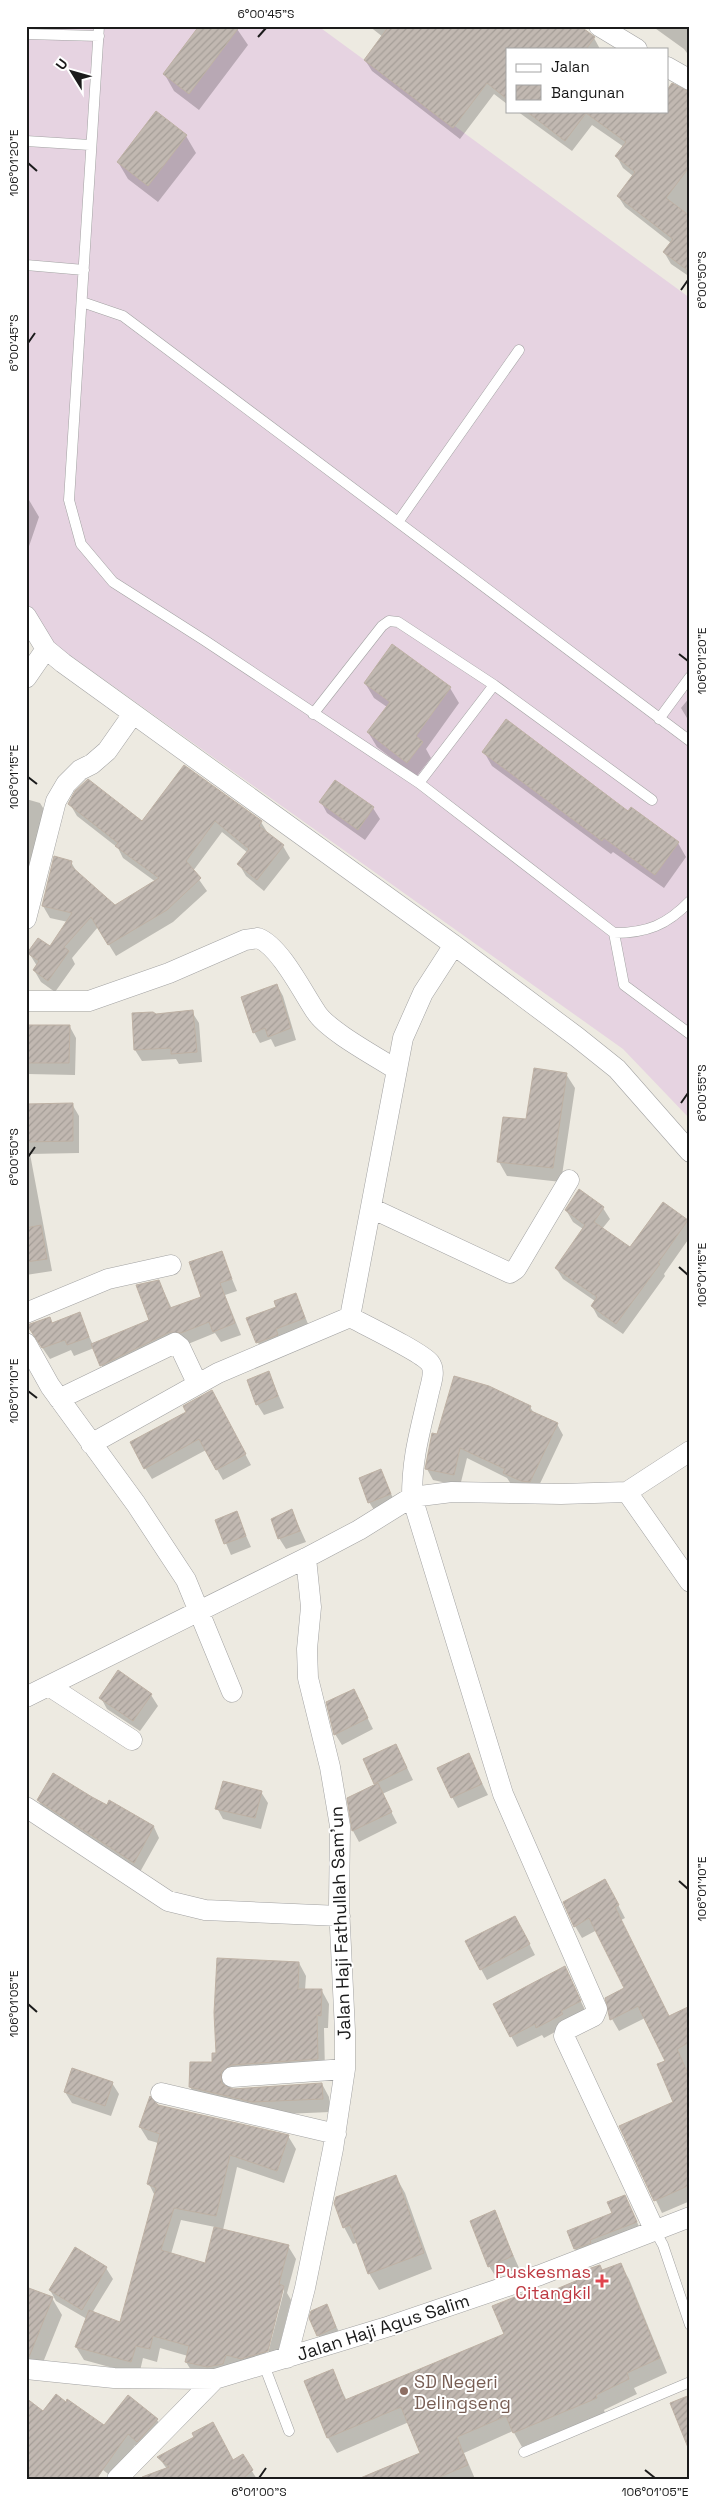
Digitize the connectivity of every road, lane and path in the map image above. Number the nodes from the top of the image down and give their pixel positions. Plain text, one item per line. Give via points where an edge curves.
1 (599, 26) edge
2 (99, 31) edge
3 (26, 34) edge
4 (635, 48) edge
5 (668, 67) edge
6 (690, 80) edge
7 (26, 141) edge
8 (90, 145) junction
9 (26, 265) edge
10 (84, 270) junction
11 (82, 302) junction
12 (519, 350) dead end
13 (398, 522) junction
14 (26, 616) edge
15 (46, 649) junction
16 (26, 678) edge
17 (690, 678) edge
18 (494, 685) junction
19 (133, 714) junction
20 (313, 714) junction
21 (659, 719) junction
22 (690, 741) edge
23 (419, 783) junction
24 (652, 800) dead end
25 (690, 901) edge
26 (26, 919) edge
27 (614, 934) junction
28 (454, 945) junction
29 (26, 1002) edge
30 (690, 1034) edge
31 (397, 1070) junction
32 (690, 1152) edge
33 (569, 1180) dead end
34 (371, 1208) junction
35 (171, 1265) dead end
36 (26, 1313) edge
37 (350, 1317) junction
38 (26, 1343) edge
39 (197, 1384) junction
40 (59, 1399) junction
41 (91, 1444) junction
42 (690, 1451) edge
43 (627, 1492) junction
44 (412, 1497) junction
45 (306, 1558) junction
46 (690, 1582) edge
47 (199, 1609) junction
48 (49, 1686) junction
49 (232, 1692) dead end
50 (26, 1697) edge
51 (132, 1740) dead end
52 (26, 1807) edge
53 (340, 1916) junction
54 (345, 2070) junction
55 (232, 2077) dead end
56 (161, 2093) dead end
57 (336, 2134) junction
58 (690, 2217) edge
59 (654, 2229) junction
60 (690, 2325) edge
61 (287, 2358) junction
62 (264, 2364) junction
63 (26, 2369) edge
64 (215, 2379) junction
65 (690, 2382) edge
66 (289, 2431) dead end
67 (524, 2452) dead end
68 (117, 2479) edge

1 - 4 street
2 - 3 lane
2 - 8 lane
5 - 6 street
7 - 8 lane
8 - 10 lane
9 - 10 lane
10 - 11 lane
11 - 13 lane via 122,316
11 - 20 lane via 68,500 80,544 113,582
12 - 13 lane
13 - 21 lane
14 - 15 street
15 - 16 street
15 - 19 street
17 - 21 lane
18 - 20 lane via 398,622 390,621 382,626
18 - 23 lane
18 - 24 lane
19 - 26 street via 107,750 66,784 56,801
19 - 28 street
20 - 23 lane
21 - 22 lane
23 - 27 lane
25 - 27 lane via 674,917 649,929
27 - 30 lane via 624,985
28 - 31 street via 412,1015
28 - 32 street via 617,1069
29 - 31 street via 89,1002 170,973 245,940 258,938 293,973 322,1019
31 - 34 street
33 - 34 street via 516,1269 510,1273
34 - 37 street
35 - 36 street via 108,1279
37 - 39 street
37 - 44 street via 423,1357 432,1367 432,1379 417,1437
38 - 40 street
39 - 40 street via 180,1347 175,1343
39 - 41 street
40 - 41 street
41 - 47 street via 136,1504 186,1580
42 - 43 street
43 - 44 street via 452,1492
43 - 46 street
44 - 45 street
44 - 59 street via 503,1794 597,2009 594,2016 566,2030 564,2036
45 - 47 street
45 - 53 street, Jalan Haji Fathullah Sam'un via 311,1607 308,1678 340,1826
47 - 48 street
47 - 49 street
48 - 50 street
48 - 51 street
52 - 53 street via 168,1901 205,1910
53 - 54 street, Jalan Haji Fathullah Sam'un
54 - 55 street
54 - 57 street, Jalan Haji Fathullah Sam'un
56 - 57 street
57 - 61 street, Jalan Haji Fathullah Sam'un via 305,2288
58 - 59 street, Jalan Haji Agus Salim
59 - 60 lane via 663,2245
59 - 61 street, Jalan Haji Agus Salim via 540,2275
61 - 62 street, Jalan Haji Agus Salim
62 - 64 street, Jalan Haji Agus Salim
62 - 66 lane
63 - 64 street via 114,2378
64 - 68 street
65 - 67 lane

